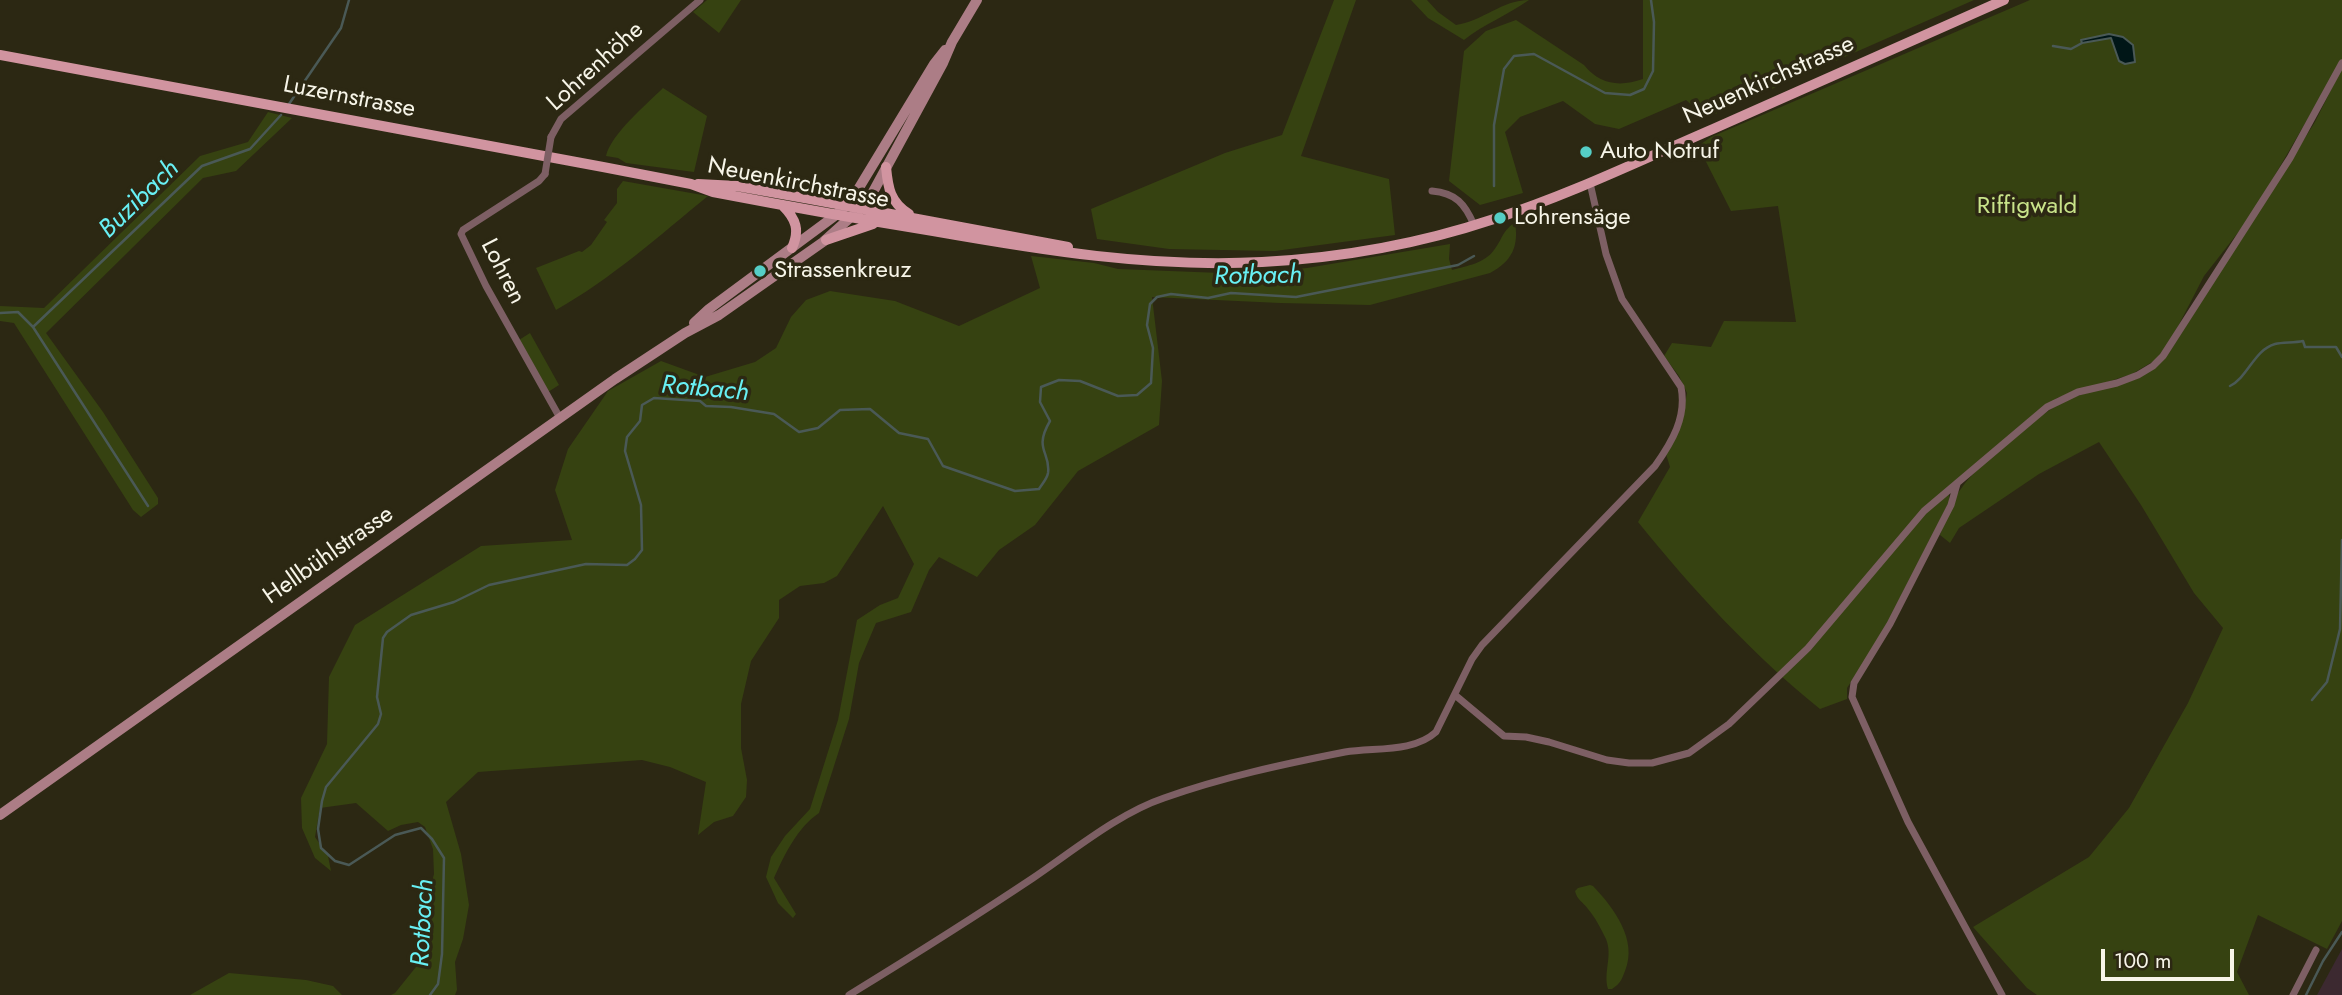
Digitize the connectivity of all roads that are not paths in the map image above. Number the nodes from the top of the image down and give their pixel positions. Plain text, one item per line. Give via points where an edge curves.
1 (700, 0) edge
2 (977, 0) edge
3 (2004, 0) edge
4 (952, 42) junction
5 (0, 55) edge
6 (2342, 63) edge
7 (886, 167) junction
8 (545, 174) joint
9 (1590, 183) junction
10 (691, 184) junction
11 (1432, 191) dead end
12 (846, 205) junction
13 (783, 206) junction
14 (861, 208) junction
15 (836, 215) junction
16 (850, 217) junction
17 (914, 217) junction
18 (879, 223) junction
19 (1474, 225) junction
20 (826, 240) junction
21 (792, 248) junction
22 (1098, 255) junction
23 (685, 333) junction
24 (560, 418) junction
25 (1957, 483) junction
26 (1455, 695) junction
27 (0, 815) edge
28 (2316, 950) dead end
29 (849, 995) edge
30 (2002, 995) edge
31 (2293, 995) edge

1 - 8 street, Lohrenhöhe, bridge via 561,119 551,137
2 - 4 main road
3 - 9 main road, Neuenkirchstrasse
4 - 7 main road, Hellbühlstrasse
4 - 12 main road, Hellbühlstrasse
5 - 10 main road, Luzernstrasse
6 - 25 street via 2290,158 2163,356 2138,375 2078,392 2047,407
7 - 14 main road, Hellbühlstrasse
7 - 17 main road via 892,198
8 - 24 street, Lohren via 461,234
9 - 19 main road, Neuenkirchstrasse
9 - 26 street via 1615,284 1681,387 1681,415 1655,466 1482,645
10 - 12 main road, Neuenkirchstrasse via 737,186
10 - 13 main road, Neuenkirchstrasse
11 - 19 street via 1446,192 1461,201
12 - 14 main road, Neuenkirchstrasse
12 - 15 main road, Hellbühlstrasse
13 - 15 main road, Neuenkirchstrasse
13 - 21 main road via 796,224
14 - 16 main road, Hellbühlstrasse
14 - 17 main road, Neuenkirchstrasse
15 - 16 main road, Neuenkirchstrasse
15 - 21 main road, Hellbühlstrasse
16 - 18 main road, Neuenkirchstrasse
16 - 20 main road, Hellbühlstrasse
17 - 22 main road, Neuenkirchstrasse
18 - 20 main road
18 - 22 main road, Neuenkirchstrasse
19 - 22 main road, Neuenkirchstrasse via 1378,249 1287,261 1184,263
20 - 23 main road, Hellbühlstrasse via 719,315
21 - 23 main road, Hellbühlstrasse via 709,309
23 - 24 main road, Hellbühlstrasse
24 - 27 main road, Hellbühlstrasse
25 - 26 street via 1924,511 1808,648 1729,724 1689,753 1652,763 1629,763 1526,737 1504,736
25 - 30 street via 1951,505 1891,624 1854,683 1852,697 1908,822
26 - 29 street via 1428,740 1275,767 1161,799 1101,832
28 - 31 street

